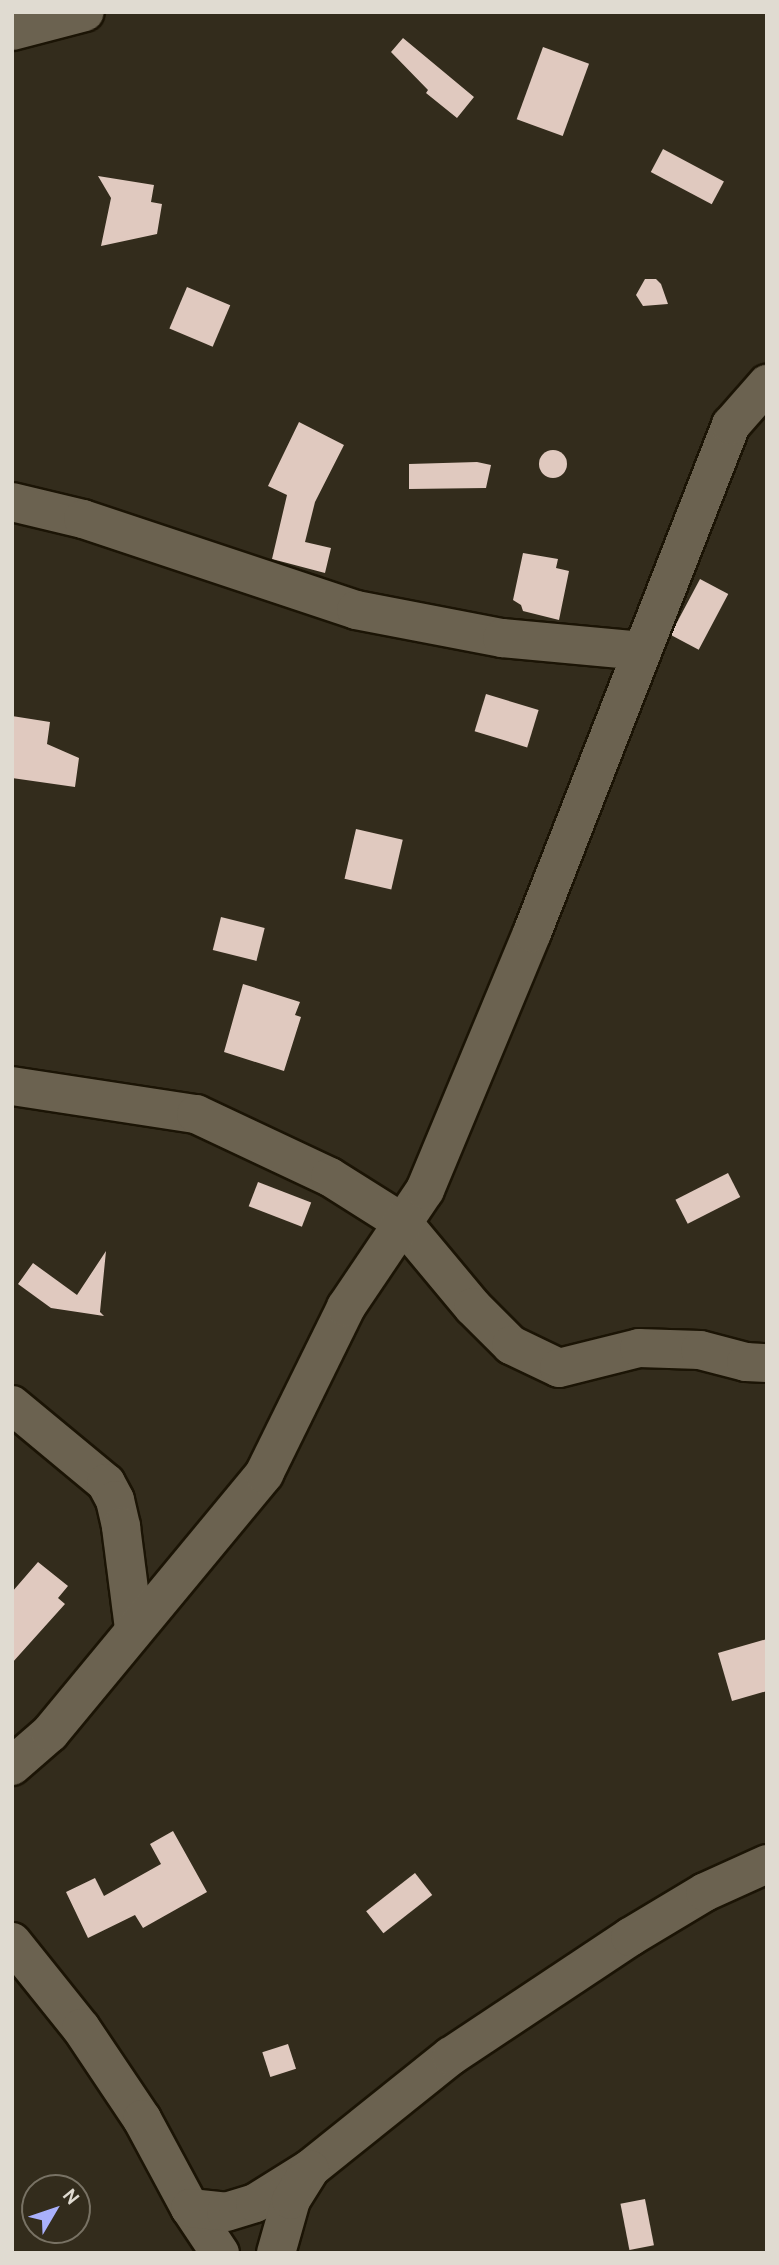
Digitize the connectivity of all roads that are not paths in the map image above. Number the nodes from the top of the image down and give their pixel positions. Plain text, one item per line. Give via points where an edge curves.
1 (85, 12) edge
2 (12, 31) edge
3 (767, 384) edge
4 (12, 502) edge
5 (642, 651) junction
6 (12, 1086) edge
7 (403, 1223) junction
8 (760, 1371) edge
9 (12, 1405) edge
10 (134, 1628) junction
11 (50, 1733) junction
12 (12, 1734) edge
13 (12, 1766) edge
14 (767, 1864) edge
15 (12, 1942) edge
16 (311, 2168) junction
17 (190, 2208) junction
18 (219, 2253) edge
19 (276, 2253) edge

1 - 2 street
3 - 5 street via 731,425
4 - 5 street via 83,519 356,610 502,638
5 - 7 street via 431,1177
6 - 7 street via 196,1114 330,1177
7 - 8 street via 511,1345 559,1368 639,1348 700,1350
7 - 10 street via 346,1307 264,1474
9 - 10 street via 106,1483 116,1500
10 - 11 street
11 - 12 street
11 - 13 street
14 - 16 street via 705,1892 608,1951 451,2056
15 - 17 street via 81,2028 142,2119
16 - 17 street via 255,2203 226,2211
16 - 19 street via 291,2200
17 - 18 street

